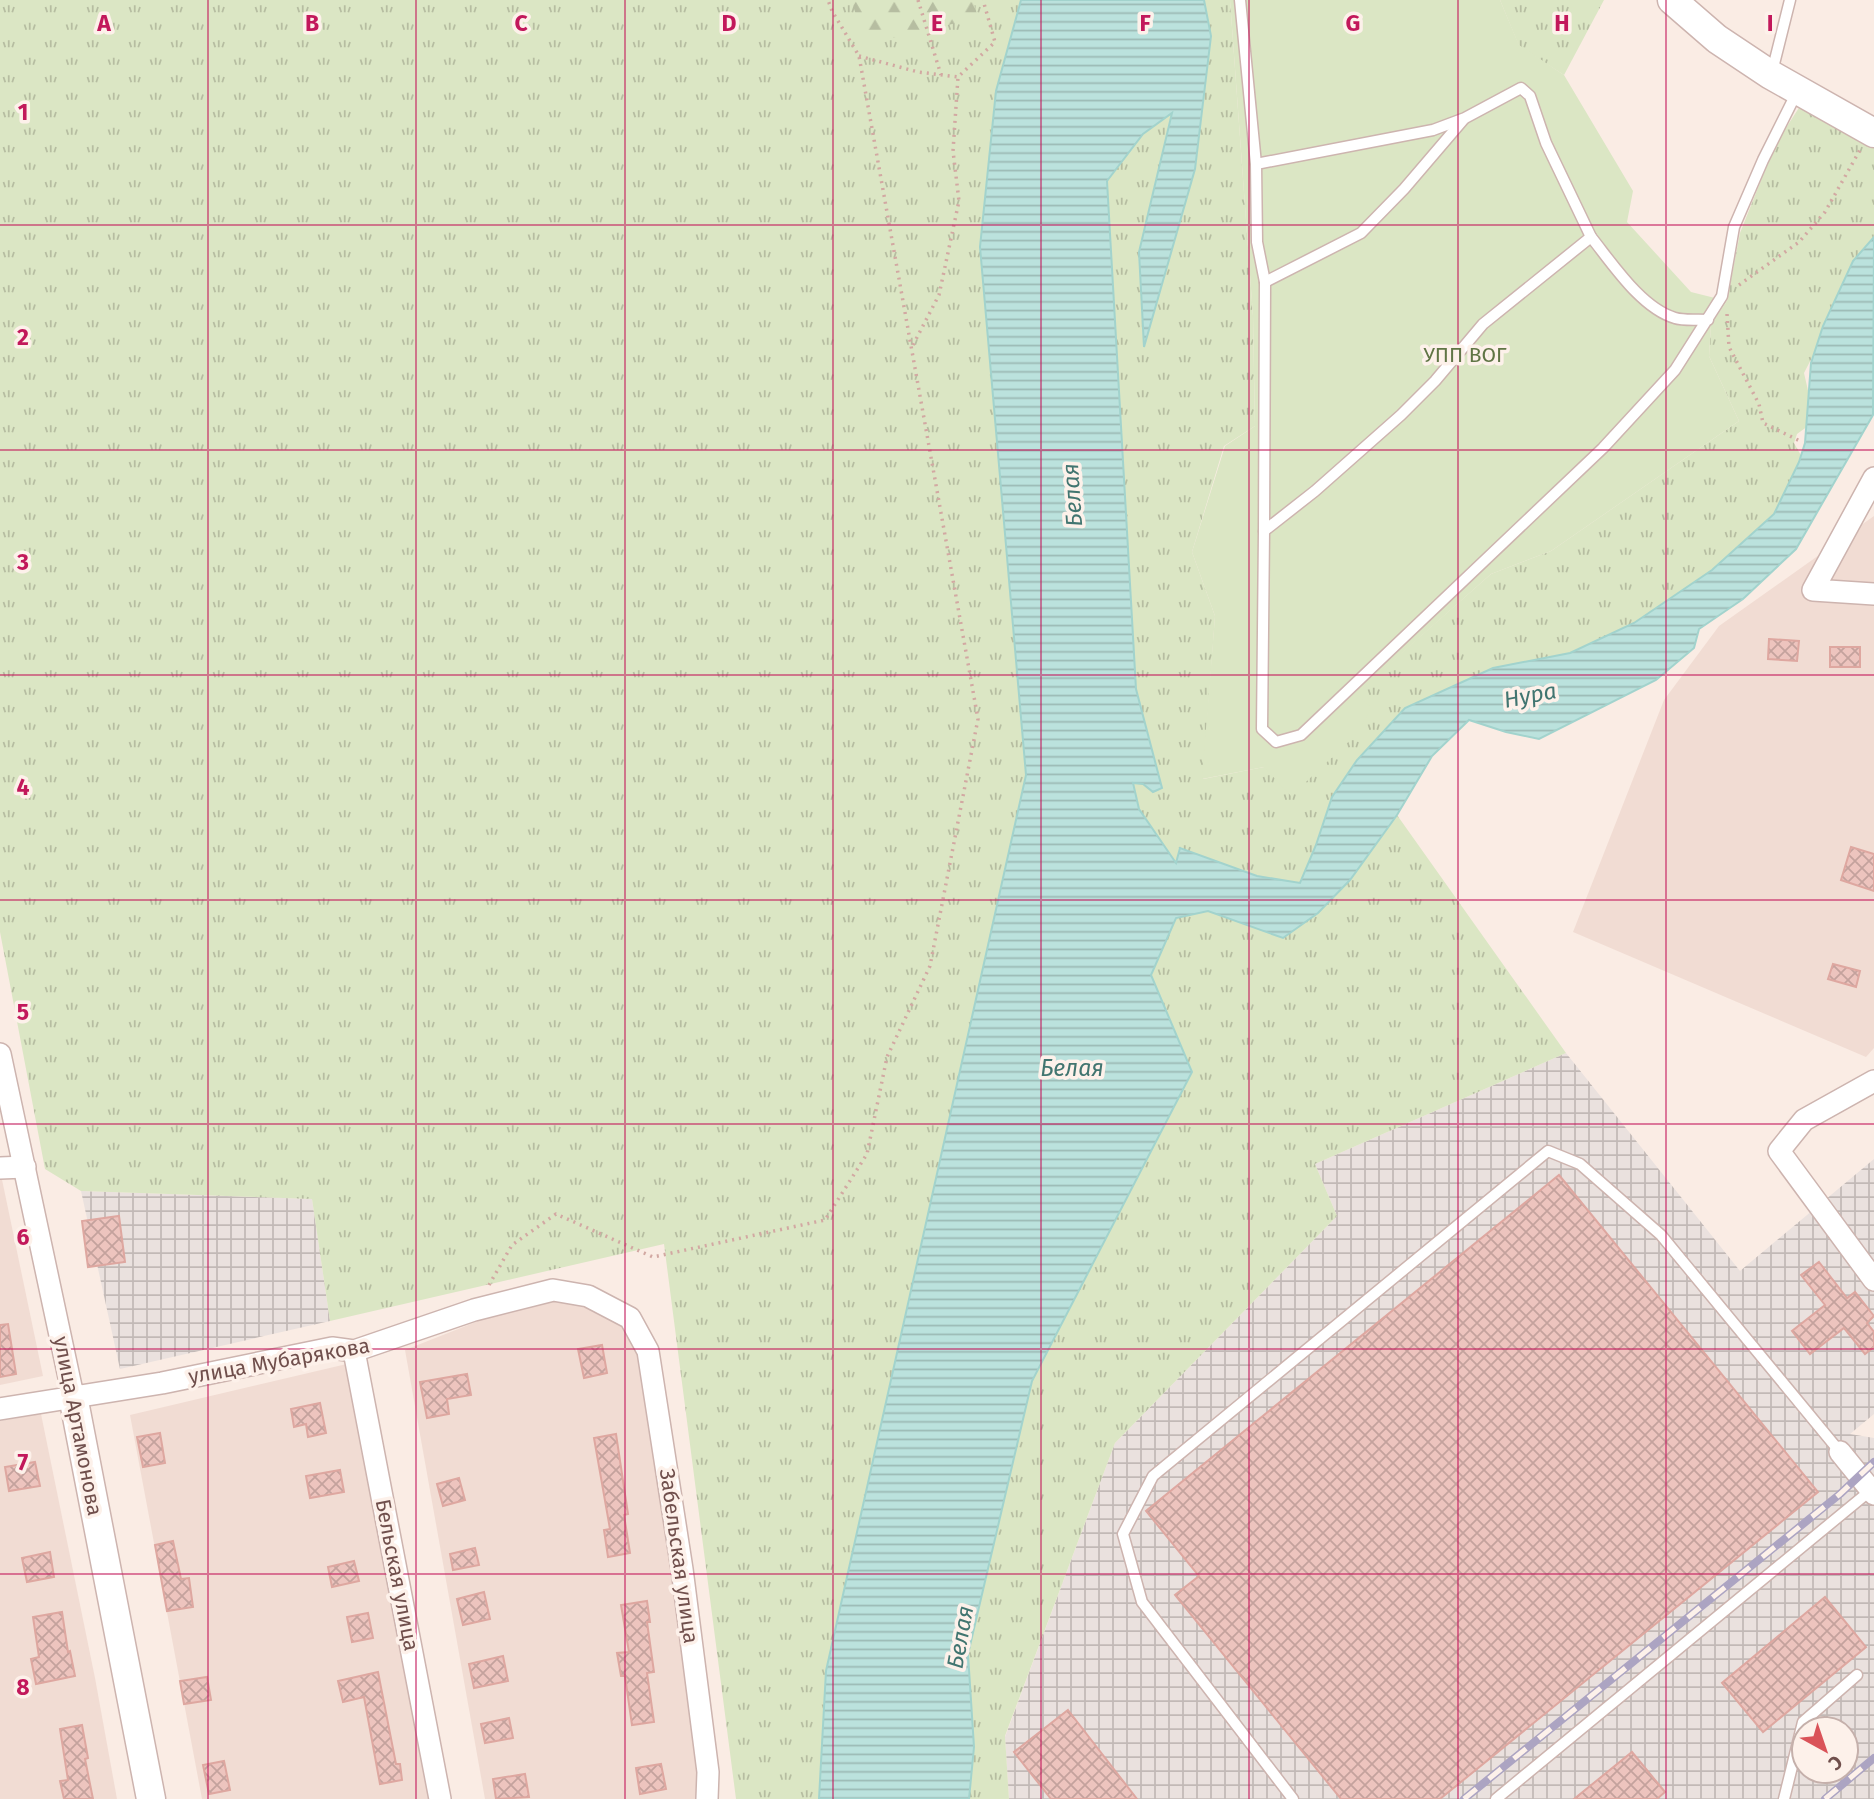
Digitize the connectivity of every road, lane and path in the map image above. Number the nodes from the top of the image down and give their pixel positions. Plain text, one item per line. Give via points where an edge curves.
1 (828, 0) edge
2 (918, 0) edge
3 (983, 0) edge
4 (1240, 0) edge
5 (1672, 0) edge
6 (1790, 0) edge
7 (859, 56) junction
8 (941, 75) junction
9 (1771, 75) junction
10 (958, 77) junction
11 (1798, 89) junction
12 (1465, 118) junction
13 (1868, 141) edge
14 (1256, 164) junction
15 (1591, 237) junction
16 (1265, 282) junction
17 (1722, 296) junction
18 (1708, 320) junction
19 (912, 347) junction
20 (1800, 441) dead end
21 (1874, 478) edge
22 (1264, 531) junction
23 (1874, 594) edge
24 (0, 1054) edge
25 (1874, 1081) edge
26 (25, 1167) junction
27 (0, 1168) edge
28 (1874, 1280) edge
29 (474, 1310) junction
30 (630, 1318) joint
31 (354, 1351) junction
32 (73, 1396) junction
33 (0, 1409) edge
34 (1840, 1452) joint
35 (1873, 1492) edge
36 (1857, 1675) dead end
37 (151, 1799) edge
38 (440, 1799) edge
39 (707, 1799) edge
40 (1293, 1799) edge
41 (1496, 1799) edge
42 (1784, 1799) edge

1 - 7 path
2 - 8 path
3 - 10 path via 995,42
4 - 14 lane
5 - 9 street via 1717,39
6 - 9 lane
7 - 8 path
7 - 19 path
8 - 10 path
9 - 11 street
10 - 19 path via 953,151 959,201 939,295
11 - 13 street
11 - 17 lane via 1734,227
12 - 14 lane via 1433,130
12 - 15 lane via 1521,88 1530,96 1546,143
12 - 16 lane via 1361,233
13 - 17 path via 1825,212 1799,242
14 - 16 lane via 1256,242
15 - 18 lane via 1651,305 1675,318
15 - 22 lane via 1483,324 1401,415
16 - 22 lane
17 - 18 lane
17 - 20 path via 1729,347 1759,404 1763,423
18 - 22 lane via 1675,370 1603,448 1301,735 1276,742 1262,729
19 - 29 path via 978,719 930,966 887,1057 867,1154 825,1220 653,1258 556,1214 512,1245
21 - 23 street via 1813,590
24 - 26 street, улица Артамонова
25 - 28 street via 1804,1120 1779,1151
26 - 27 street
26 - 32 street, улица Артамонова
29 - 30 street, улица Мубарякова via 553,1290 588,1296
29 - 31 street, улица Мубарякова
30 - 39 street, Забельская улица via 648,1351 682,1569 708,1772
31 - 32 street, улица Мубарякова via 332,1348
31 - 38 street, Бельская улица
32 - 33 street, улица Мубарякова
32 - 37 street, улица Артамонова
34 - 35 street
34 - 40 lane via 1661,1235 1580,1164 1548,1151 1153,1476 1123,1534 1142,1602
35 - 41 lane
36 - 42 lane via 1803,1722

